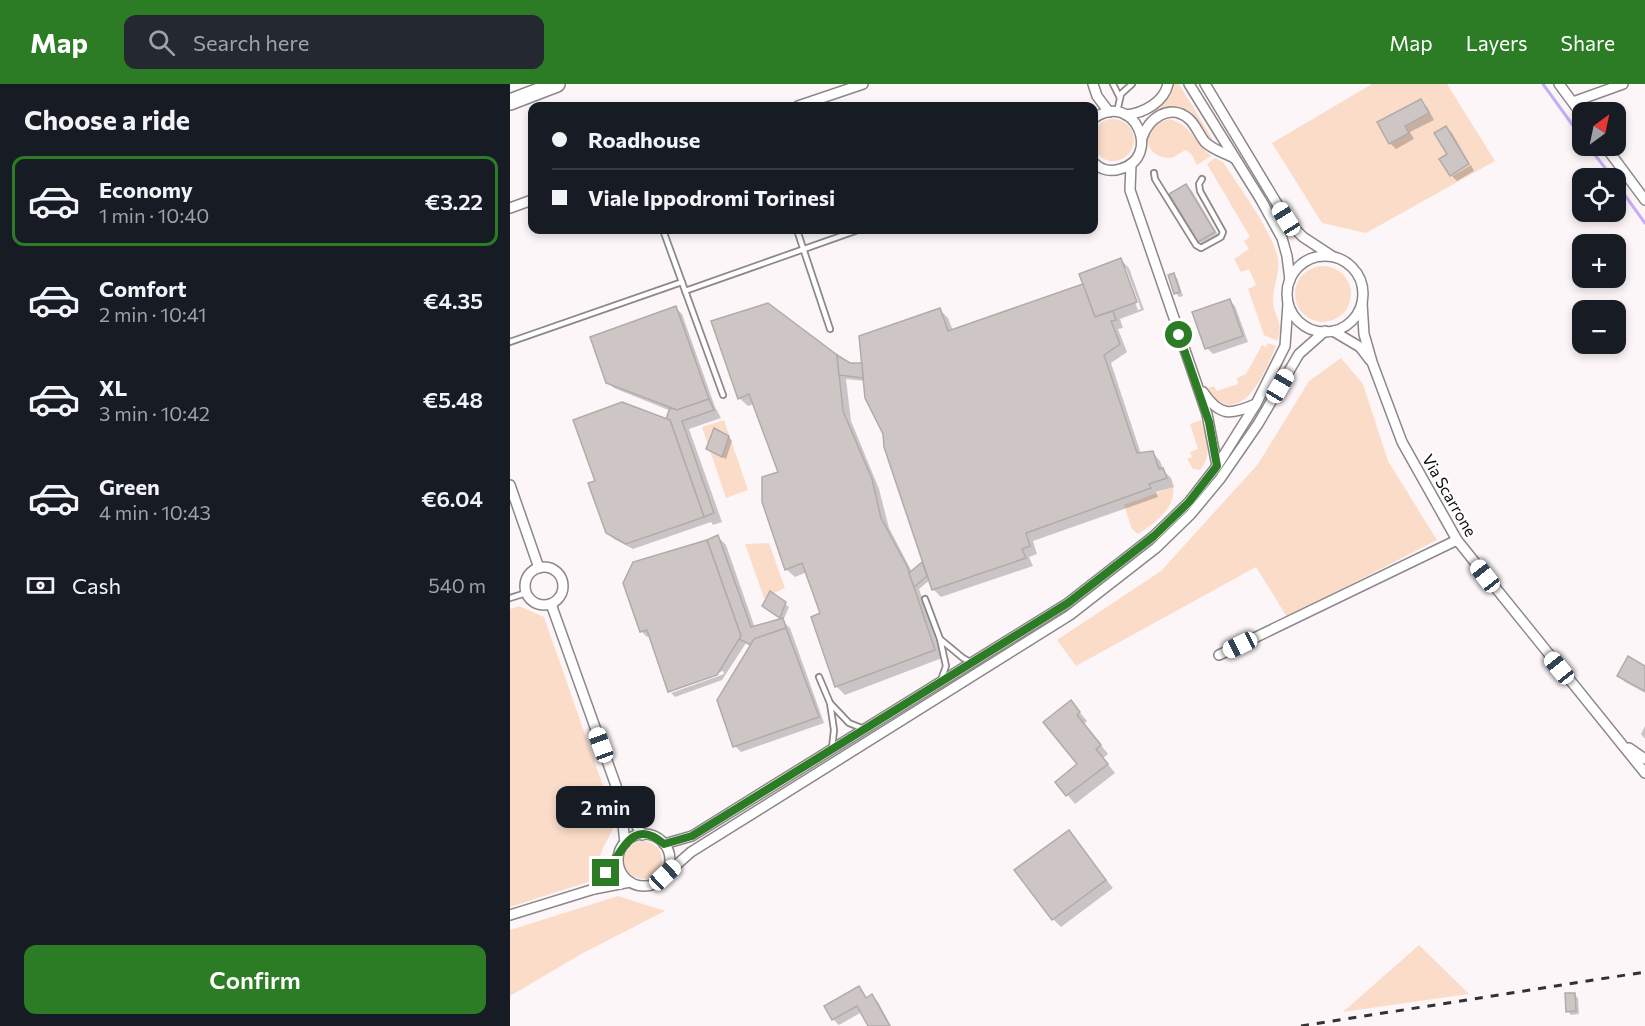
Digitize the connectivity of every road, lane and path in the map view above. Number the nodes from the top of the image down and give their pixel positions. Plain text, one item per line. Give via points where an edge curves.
1 (557, 84) edge
2 (863, 84) edge
3 (1093, 84) edge
4 (1113, 84) edge
5 (1132, 84) edge
6 (1168, 84) edge
7 (1189, 84) edge
8 (1205, 84) edge
9 (1559, 84) edge
10 (1623, 84) edge
11 (1097, 96) junction
12 (1120, 98) junction
13 (510, 102) edge
14 (810, 102) edge
15 (1096, 102) edge
16 (1573, 102) joint
17 (1117, 113) junction
18 (1098, 117) edge
19 (1142, 138) junction
20 (1612, 156) edge
21 (1234, 158) junction
22 (1131, 164) junction
23 (1098, 165) edge
24 (1110, 171) junction
25 (1154, 173) dead end
26 (1202, 179) dead end
27 (1130, 190) junction
28 (1645, 200) edge
29 (528, 201) edge
30 (510, 208) edge
31 (664, 234) edge
32 (799, 234) edge
33 (846, 234) edge
34 (804, 248) junction
35 (1334, 257) junction
36 (1290, 280) junction
37 (682, 282) junction
38 (685, 291) junction
39 (1288, 303) junction
40 (1362, 303) junction
41 (830, 329) dead end
42 (1329, 331) junction
43 (510, 342) edge
44 (1372, 362) junction
45 (1197, 383) junction
46 (723, 395) dead end
47 (1256, 404) junction
48 (1217, 466) junction
49 (510, 485) edge
50 (1457, 540) junction
51 (538, 568) junction
52 (526, 592) junction
53 (510, 598) edge
54 (925, 599) dead end
55 (551, 604) junction
56 (940, 639) junction
57 (1219, 655) dead end
58 (972, 663) junction
59 (819, 677) dead end
60 (939, 684) junction
61 (830, 703) junction
62 (864, 729) junction
63 (1619, 741) junction
64 (832, 749) junction
65 (1645, 759) edge
66 (1645, 774) edge
67 (620, 797) junction
68 (642, 834) junction
69 (625, 843) junction
70 (664, 844) junction
71 (618, 857) junction
72 (665, 875) junction
73 (630, 882) junction
74 (594, 889) junction
75 (510, 915) edge

1 - 13 main road
2 - 14 street
3 - 11 street
4 - 12 lane
5 - 12 lane
6 - 17 street via 1162,97 1147,109 1136,114
7 - 21 street
8 - 35 street via 1288,222
9 - 16 street
10 - 16 street
11 - 15 street
11 - 17 street
12 - 17 lane
17 - 18 street
17 - 19 street via 1137,124
19 - 21 street via 1153,118 1180,114 1188,118 1205,142
19 - 22 street via 1139,154
20 - 28 street
21 - 36 street via 1282,238
22 - 24 street
22 - 27 street
23 - 24 street
24 - 27 street
25 - 26 lane via 1201,249 1223,232 1200,191
27 - 45 street
29 - 30 street
31 - 37 lane
32 - 34 lane
33 - 34 lane
34 - 38 lane
34 - 41 lane
35 - 36 street via 1312,258 1295,270
35 - 40 street via 1354,269 1363,291
36 - 39 street
37 - 38 lane
37 - 43 lane
38 - 46 lane
39 - 42 street via 1302,324
39 - 47 street via 1285,346
40 - 42 street via 1351,321
40 - 44 street, Via Scarrone via 1364,334
42 - 44 street, Via Scarrone via 1360,347
42 - 72 street via 1299,354 1220,479 1156,548 1070,615 691,852
44 - 50 street, Via Scarrone via 1402,442
45 - 47 street via 1218,410 1238,412
45 - 48 street
47 - 48 street
48 - 58 street via 1189,502 1154,536 1068,603
49 - 51 street
50 - 57 street
50 - 63 street, Via Scarrone
51 - 52 street via 526,580
51 - 55 street via 557,572 563,583 561,596
52 - 53 lane
52 - 55 street via 534,602
54 - 56 lane
55 - 67 street
56 - 58 lane
56 - 60 lane via 946,666
58 - 60 street
59 - 61 lane
60 - 62 street
61 - 62 lane via 849,723
61 - 64 lane
62 - 64 street
63 - 65 street, Via Scarrone
63 - 66 street, Via Scarrone
64 - 70 street via 692,836
67 - 68 street
67 - 69 street
68 - 69 street
68 - 70 street
69 - 71 street
70 - 72 street via 670,860
71 - 73 street via 620,870
71 - 74 street
72 - 73 street via 645,886
73 - 74 street
74 - 75 street

